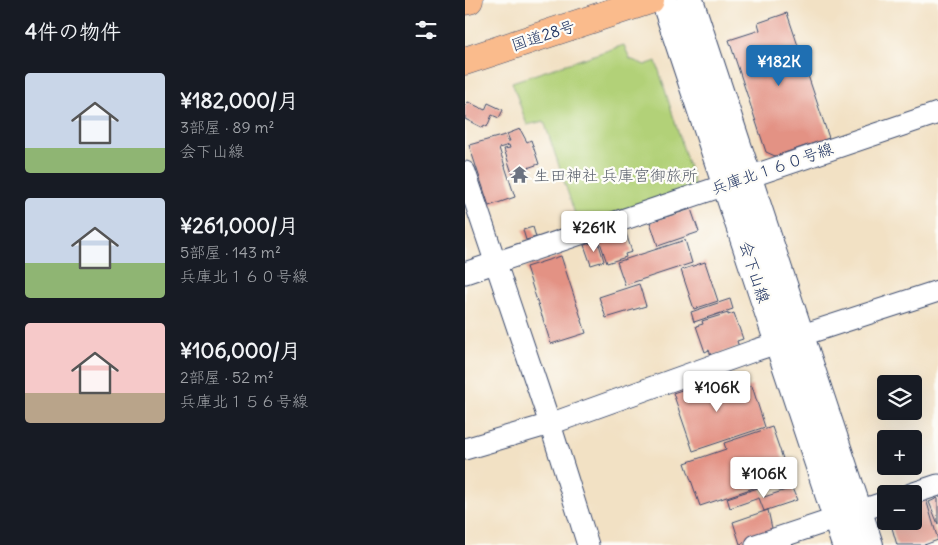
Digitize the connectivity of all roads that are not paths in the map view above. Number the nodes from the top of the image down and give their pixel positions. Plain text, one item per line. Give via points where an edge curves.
1 (469, 0) edge
2 (650, 0) edge
3 (664, 0) edge
4 (690, 0) edge
5 (465, 1) edge
6 (465, 61) edge
7 (938, 113) edge
8 (465, 172) edge
9 (737, 181) junction
10 (496, 263) junction
11 (465, 273) edge
12 (938, 291) edge
13 (790, 339) junction
14 (550, 424) junction
15 (465, 449) edge
16 (938, 485) edge
17 (922, 490) edge
18 (877, 505) edge
19 (848, 516) junction
20 (588, 545) edge
21 (755, 545) edge
22 (845, 545) edge
23 (870, 545) edge

1 - 5 highway
2 - 6 highway, 国道28号
3 - 9 street, 会下山線
4 - 9 street, 会下山線
7 - 9 street, 兵庫北１６０号線
8 - 10 street
9 - 10 street, 兵庫北１６０号線
9 - 13 street, 会下山線
10 - 11 street, 兵庫北１６０号線
10 - 14 street
12 - 13 street
13 - 14 street
13 - 19 street, 会下山線
14 - 15 street
14 - 20 street
16 - 17 street
18 - 19 street
19 - 21 street
19 - 22 street, 会下山線
19 - 23 street, 会下山線

